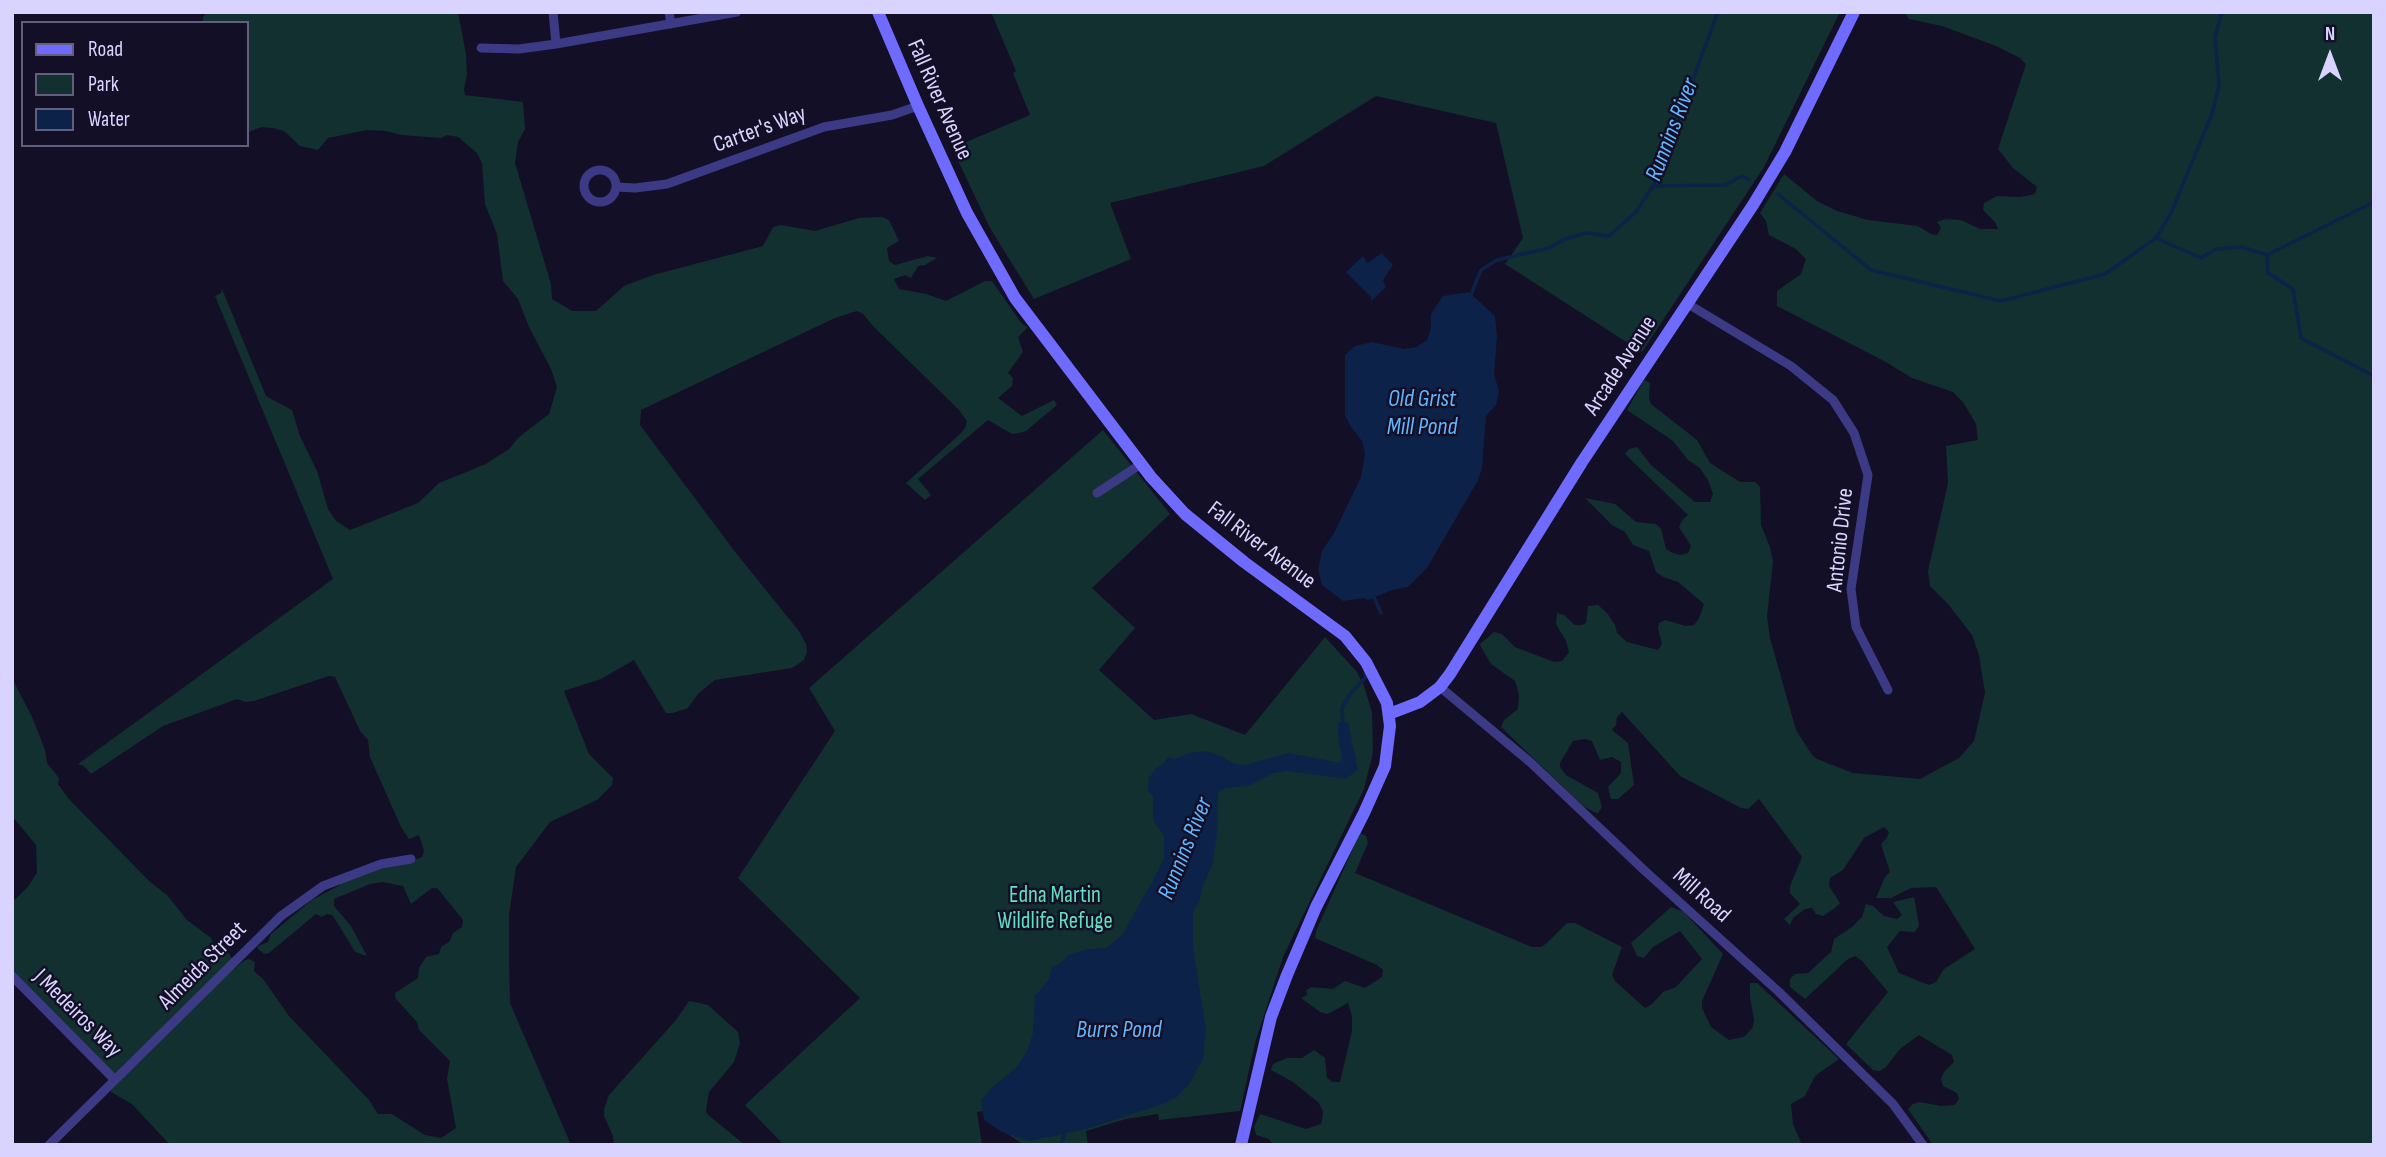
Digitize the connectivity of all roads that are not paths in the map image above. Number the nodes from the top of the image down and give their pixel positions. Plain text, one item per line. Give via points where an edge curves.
1 (554, 12) edge
2 (669, 12) edge
3 (737, 12) edge
4 (878, 12) edge
5 (1854, 12) edge
6 (671, 24) junction
7 (556, 44) junction
8 (481, 48) dead end
9 (918, 106) junction
10 (617, 187) dead end
11 (1688, 304) junction
12 (1141, 464) junction
13 (1097, 493) dead end
14 (1440, 687) junction
15 (1888, 690) dead end
16 (1389, 713) junction
17 (411, 859) dead end
18 (12, 976) edge
19 (115, 1080) junction
20 (49, 1145) edge
21 (1241, 1145) edge
22 (1923, 1145) edge

1 - 7 street
2 - 6 street
3 - 6 street
4 - 9 main road, Fall River Avenue
5 - 11 main road, Arcade Avenue via 1784,152
6 - 7 street
7 - 8 street
9 - 10 street, Carter's Way via 824,127 667,184
9 - 12 main road, Fall River Avenue via 967,213 1015,298
11 - 14 main road, Arcade Avenue
11 - 15 street, Antonio Drive via 1791,366 1832,400 1854,433 1868,475 1851,589 1856,627
12 - 13 street
12 - 16 main road, Fall River Avenue via 1185,514 1345,636 1366,662
14 - 16 main road, Arcade Avenue via 1420,702
14 - 22 street, Mill Road via 1503,737 1779,992 1893,1104
16 - 21 main road, Fall River Avenue via 1385,766 1316,906 1271,1017
17 - 19 street, Almeida Street via 381,864 323,886 281,916
18 - 19 street, J Medeiros Way
19 - 20 street, Almeida Street

